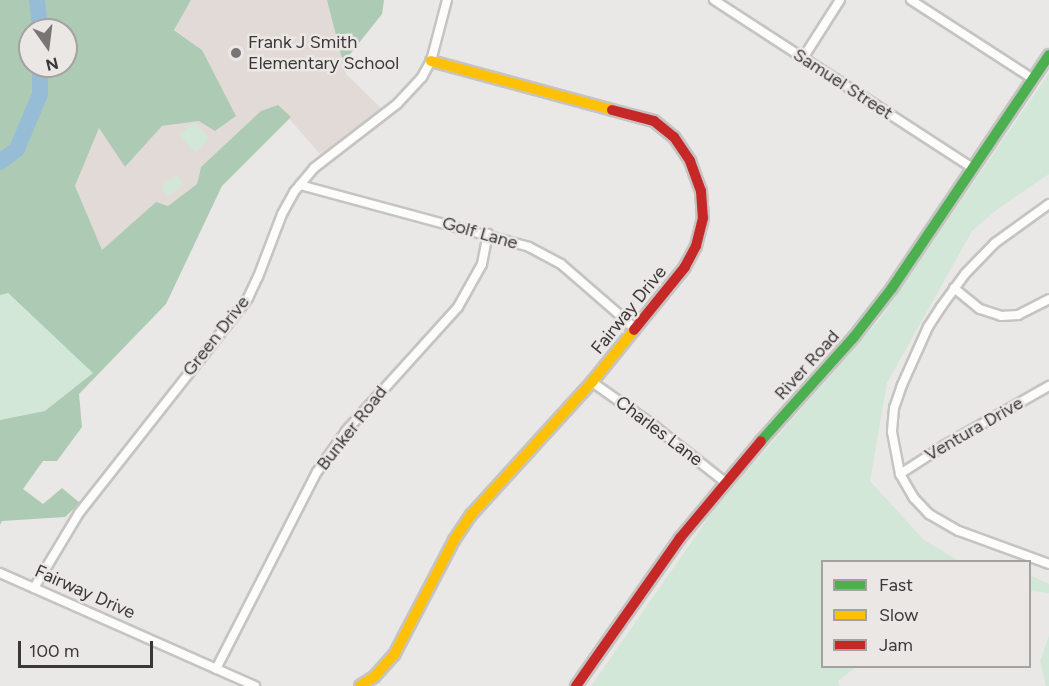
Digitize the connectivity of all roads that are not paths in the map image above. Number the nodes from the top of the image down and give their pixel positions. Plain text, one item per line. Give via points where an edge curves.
1 (447, 0) edge
2 (714, 0) edge
3 (840, 0) edge
4 (910, 0) edge
5 (1049, 55) edge
6 (803, 58) junction
7 (431, 61) junction
8 (1033, 80) junction
9 (973, 168) junction
10 (300, 185) junction
11 (1049, 204) edge
12 (488, 234) junction
13 (954, 288) junction
14 (1049, 299) edge
15 (636, 328) junction
16 (592, 382) junction
17 (1049, 386) edge
18 (900, 474) junction
19 (725, 482) junction
20 (1049, 564) edge
21 (0, 573) edge
22 (34, 588) junction
23 (216, 669) junction
24 (255, 686) edge
25 (360, 686) edge
26 (576, 686) edge

1 - 7 street, Green Drive
2 - 6 street, Samuel Street
3 - 6 street
4 - 8 street
5 - 8 street, River Road
6 - 9 street, Samuel Street
7 - 10 street, Green Drive via 404,98 339,147
7 - 15 street, Fairway Drive via 643,116 665,128 678,141 701,190 700,234 685,267
8 - 9 street, River Road
9 - 19 street, River Road via 854,337
10 - 12 street, Golf Lane
10 - 22 street, Green Drive via 282,214 258,277 237,314 97,488
11 - 13 street via 995,243
12 - 15 street, Golf Lane via 529,247 561,264
12 - 23 street, Bunker Road via 482,264 458,307 346,431 321,465
13 - 14 street via 981,309 1000,316 1018,315
13 - 18 street via 928,327 897,398 892,432
15 - 16 street, Fairway Drive
16 - 19 street, Charles Lane
16 - 25 street, Fairway Drive via 471,515 394,655 375,677
17 - 18 street, Ventura Drive
18 - 20 street via 914,498 938,520
19 - 26 street, River Road via 680,538
21 - 22 street, Fairway Drive
22 - 23 street, Fairway Drive
23 - 24 street, Fairway Drive

